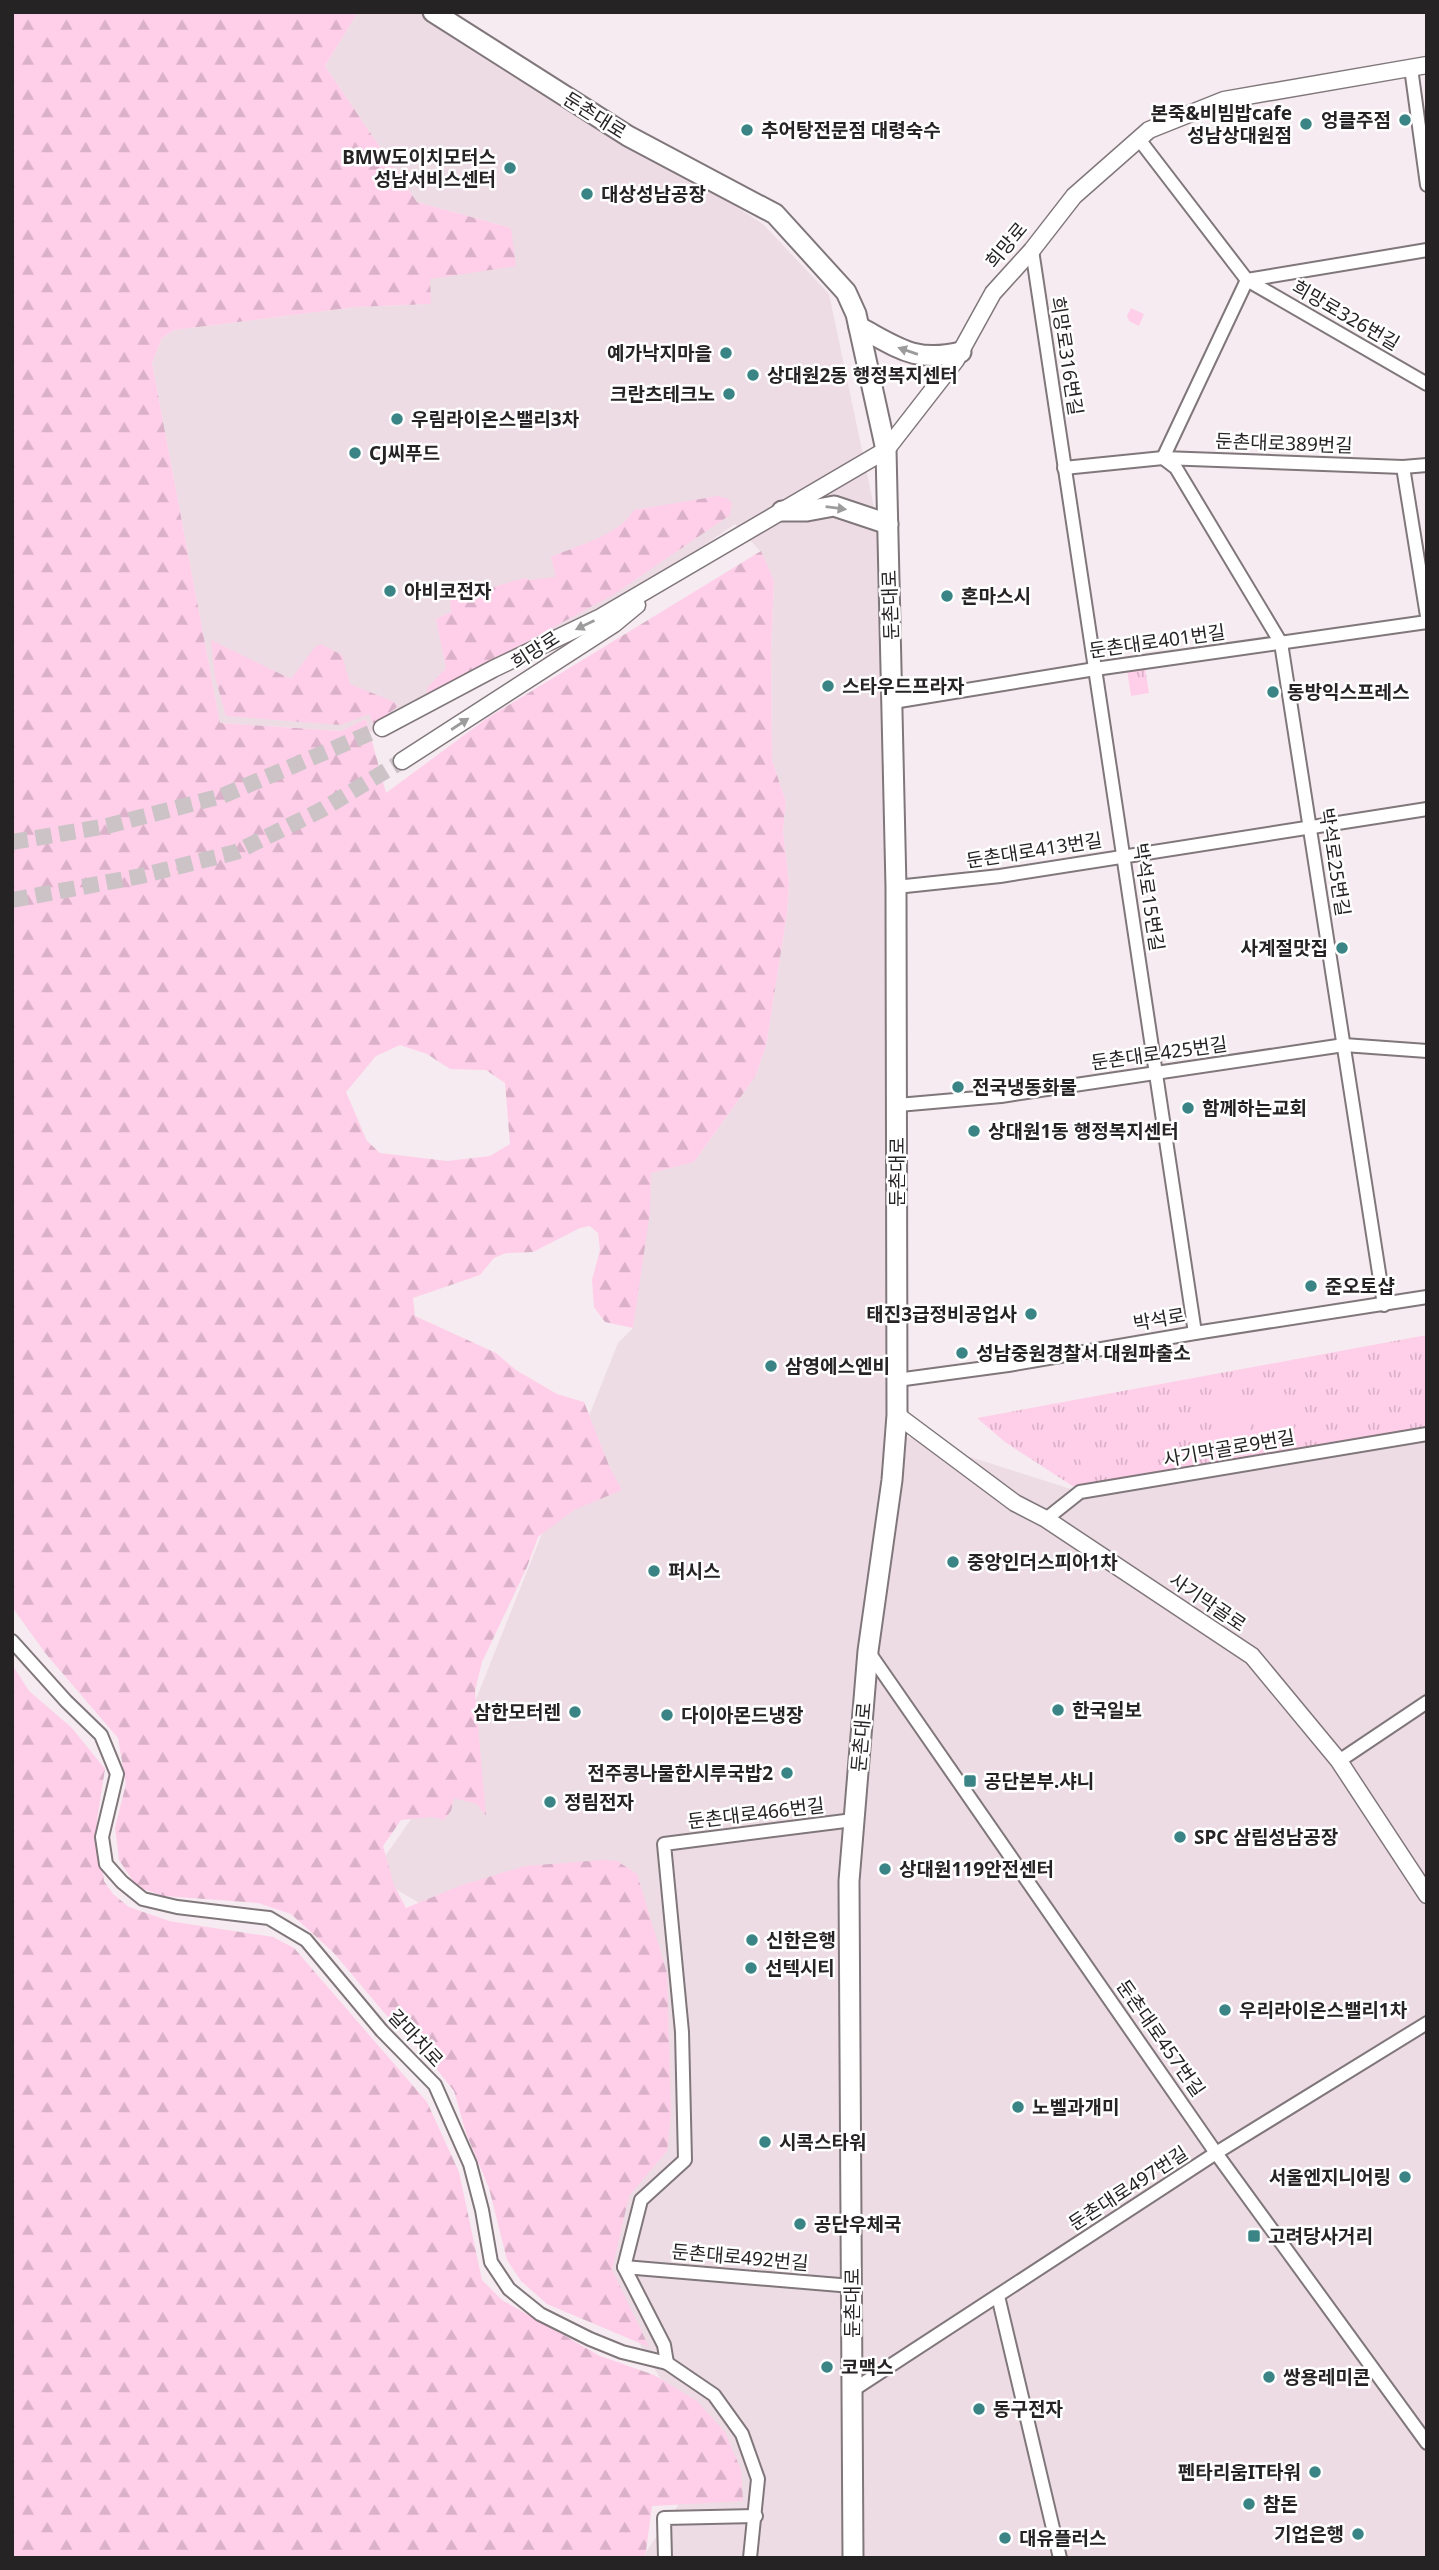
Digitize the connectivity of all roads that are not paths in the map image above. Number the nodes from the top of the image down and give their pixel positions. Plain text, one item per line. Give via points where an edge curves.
1 (433, 12) edge
2 (1419, 66) edge
3 (1427, 77) edge
4 (1138, 138) junction
5 (1425, 166) edge
6 (1427, 185) edge
7 (1032, 250) junction
8 (1427, 250) edge
9 (1247, 280) junction
10 (859, 327) junction
11 (961, 352) junction
12 (1427, 384) edge
13 (886, 450) junction
14 (1163, 458) junction
15 (1427, 465) edge
16 (1403, 467) junction
17 (1064, 468) junction
18 (782, 511) junction
19 (888, 524) junction
20 (686, 566) junction
21 (1427, 616) edge
22 (1427, 622) edge
23 (1281, 643) junction
24 (1095, 669) junction
25 (893, 702) junction
26 (382, 728) tunnel mouth
27 (402, 761) tunnel mouth
28 (1427, 809) edge
29 (1310, 827) junction
30 (1123, 855) junction
31 (896, 887) junction
32 (1344, 1045) junction
33 (1427, 1051) edge
34 (1157, 1073) junction
35 (898, 1105) junction
36 (1427, 1297) edge
37 (1384, 1305) junction
38 (1195, 1333) junction
39 (897, 1380) junction
40 (897, 1415) junction
41 (1427, 1434) edge
42 (1046, 1519) junction
43 (12, 1641) edge
44 (868, 1651) junction
45 (1427, 1702) edge
46 (1339, 1761) junction
47 (853, 1820) junction
48 (1427, 1895) edge
49 (1427, 2023) edge
50 (1216, 2153) junction
51 (624, 2267) junction
52 (852, 2286) junction
53 (998, 2296) junction
54 (667, 2363) junction
55 (853, 2390) junction
56 (1427, 2443) edge
57 (756, 2516) junction
58 (665, 2558) edge
59 (750, 2558) edge
60 (853, 2558) edge
61 (1060, 2558) edge

1 - 10 main road, 둔촌대로 via 628,136 775,214 846,292
2 - 3 main road
2 - 4 main road, 희망로 via 1224,100
2 - 5 street
4 - 7 main road, 희망로 via 1074,196
4 - 9 street, 희망로326번길
5 - 6 street
7 - 11 main road, 희망로 via 993,293
7 - 17 street, 희망로316번길
8 - 9 street, 희망로326번길
9 - 12 street, 희망로326번길
9 - 14 street
11 -> 10 main road via 928,358
10 - 13 main road, 둔촌대로
11 - 13 main road, 희망로
13 - 18 main road, 희망로
13 - 19 main road, 둔촌대로
14 - 16 street, 둔촌대로389번길
14 - 17 street, 둔촌대로389번길
14 - 23 street, 박석로25번길 via 1176,468
15 - 16 street, 둔촌대로389번길
16 - 21 street
17 - 24 street, 박석로15번길
18 -> 19 main road via 834,506
18 - 20 main road, 희망로
19 - 25 main road, 둔촌대로
20 -> 26 main road, 희망로 via 601,617
27 -> 20 main road, 희망로 via 614,624
22 - 23 street, 둔촌대로401번길
23 - 24 street, 둔촌대로401번길
23 - 29 street, 박석로25번길
24 - 25 street, 둔촌대로401번길
24 - 30 street, 박석로15번길
25 - 31 main road, 둔촌대로
28 - 29 street, 둔촌대로413번길
29 - 30 street, 둔촌대로413번길
29 - 32 street, 박석로25번길
30 - 31 street, 둔촌대로413번길 via 1000,876
30 - 34 street, 박석로15번길
31 - 35 main road, 둔촌대로
32 - 33 street, 둔촌대로425번길
32 - 34 street, 둔촌대로425번길
32 - 37 street, 박석로25번길
34 - 35 street, 둔촌대로425번길 via 1001,1096
34 - 38 street, 박석로15번길
35 - 39 main road, 둔촌대로
36 - 37 street, 박석로
37 - 38 street, 박석로
38 - 39 street, 박석로
39 - 40 main road, 둔촌대로
40 - 42 main road, 사기막골로 via 1015,1503
40 - 44 main road, 둔촌대로
41 - 42 street, 사기막골로9번길 via 1080,1492
42 - 46 main road, 사기막골로 via 1252,1656
43 - 54 street, 갈마치로 via 101,1735 117,1774 102,1838 106,1864 122,1882 143,1899 269,1918 306,1940 435,2085 470,2164 491,2262 509,2289 540,2314 590,2339
44 - 47 main road, 둔촌대로
44 - 50 street, 둔촌대로457번길
45 - 46 street
46 - 48 main road, 사기막골로
47 - 51 street, 둔촌대로466번길 via 664,1844 682,2032 685,2160 640,2200
47 - 52 main road, 둔촌대로 via 849,1881
49 - 50 street, 둔촌대로497번길
50 - 53 street, 둔촌대로497번길
50 - 56 street, 둔촌대로457번길
51 - 52 street, 둔촌대로492번길
51 - 54 street via 664,2345
52 - 55 main road, 둔촌대로
53 - 55 street, 둔촌대로497번길
53 - 61 street
54 - 57 street, 갈마치로 via 714,2395 742,2434 758,2479
55 - 60 main road, 둔촌대로
57 - 58 street via 664,2518
57 - 59 street, 갈마치로

